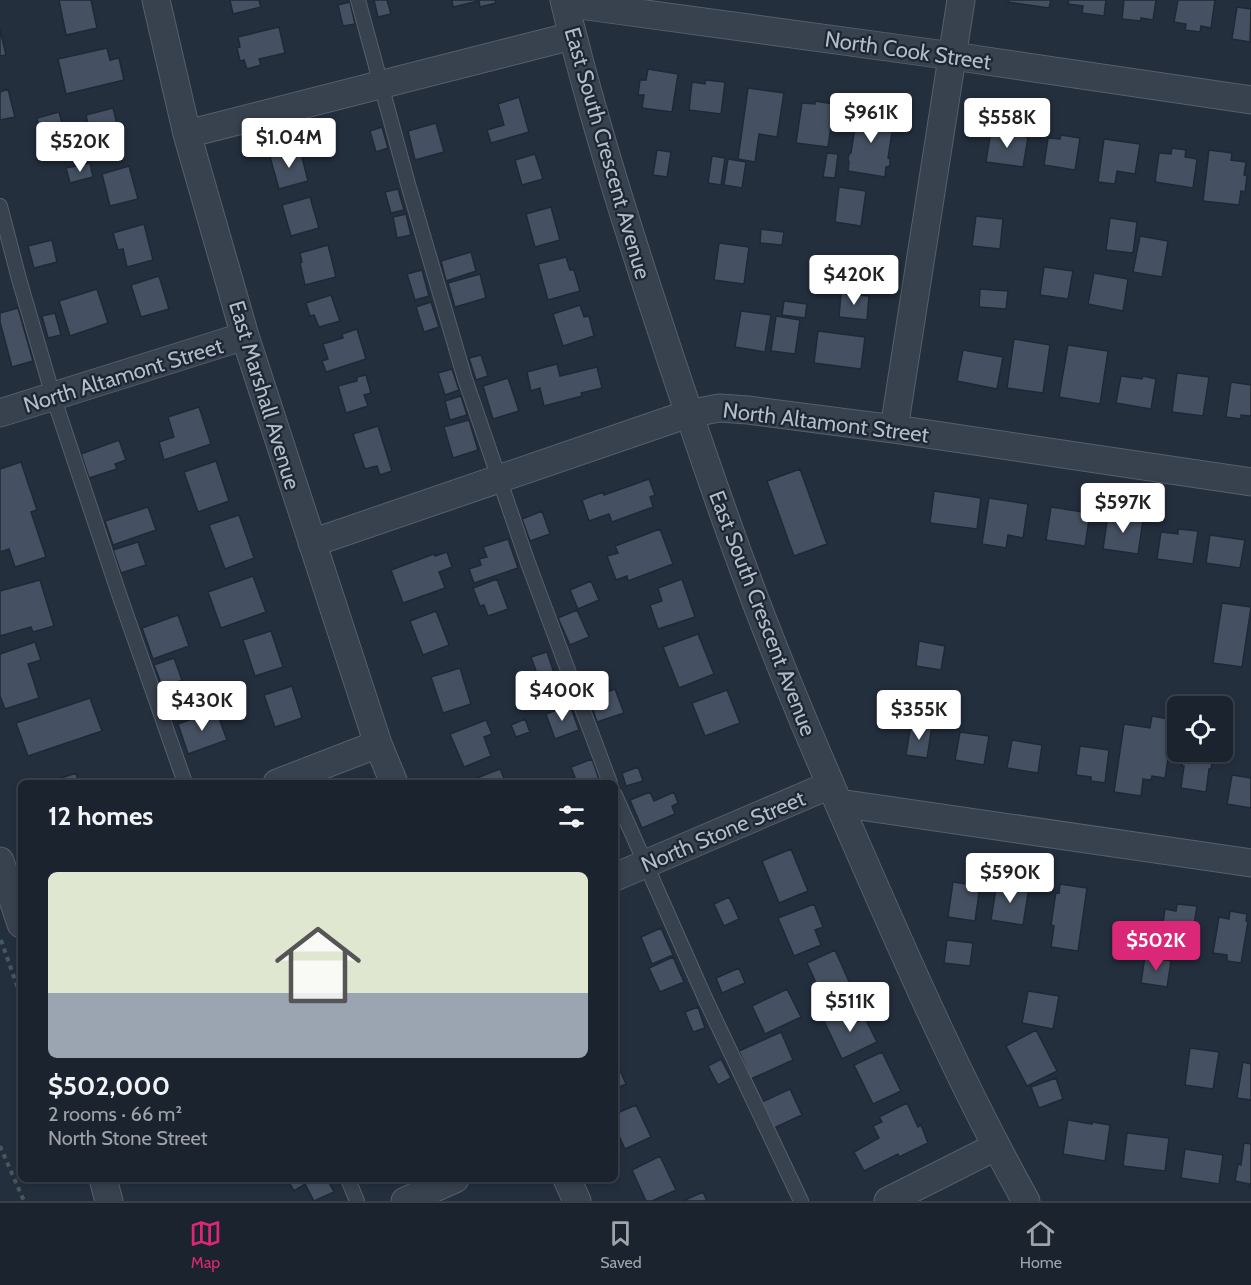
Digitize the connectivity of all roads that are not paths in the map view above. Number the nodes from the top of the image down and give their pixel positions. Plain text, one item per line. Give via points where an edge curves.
1 (156, 0) edge
2 (358, 0) edge
3 (961, 0) edge
4 (564, 1) edge
5 (572, 36) junction
6 (953, 56) junction
7 (381, 84) junction
8 (1251, 100) edge
9 (187, 134) junction
10 (0, 206) edge
11 (245, 336) junction
12 (53, 396) junction
13 (0, 413) edge
14 (688, 414) junction
15 (894, 429) junction
16 (500, 478) junction
17 (1251, 482) edge
18 (312, 543) junction
19 (378, 744) junction
20 (184, 780) edge
21 (285, 780) edge
22 (393, 780) edge
23 (609, 780) edge
24 (834, 794) junction
25 (618, 802) edge
26 (0, 861) edge
27 (1251, 863) edge
28 (645, 864) junction
29 (618, 876) edge
30 (15, 885) edge
31 (18, 904) edge
32 (996, 1147) junction
33 (104, 1182) edge
34 (349, 1182) edge
35 (448, 1182) edge
36 (568, 1182) edge
37 (109, 1201) edge
38 (357, 1201) edge
39 (405, 1201) edge
40 (577, 1201) edge
41 (801, 1201) edge
42 (888, 1201) edge
43 (1026, 1201) edge

1 - 9 street, East Marshall Avenue
2 - 7 lane
3 - 6 street
4 - 5 street, East South Crescent Avenue
4 - 6 street, North Cook Street
5 - 7 street
5 - 14 street, East South Crescent Avenue
6 - 8 street, North Cook Street
6 - 15 street
7 - 9 street
7 - 16 lane via 465,379
9 - 11 street, East Marshall Avenue
10 - 12 lane
11 - 12 street, North Altamont Street
11 - 18 street, East Marshall Avenue
12 - 13 street, North Altamont Street
12 - 20 lane
14 - 15 street, North Altamont Street via 729,408
14 - 16 street, North Altamont Street
14 - 24 street, East South Crescent Avenue via 763,620
15 - 17 street, North Altamont Street
16 - 18 street, North Altamont Street
16 - 23 lane
18 - 19 street, East Marshall Avenue
19 - 21 street
19 - 22 street, East Marshall Avenue
24 - 27 street, North Stone Street
24 - 28 street, North Stone Street
24 - 32 street, East South Crescent Avenue
25 - 28 lane
26 - 30 street
28 - 29 street, North Stone Street
28 - 41 lane
30 - 31 street
32 - 42 street
32 - 43 street, East South Crescent Avenue
33 - 37 street
34 - 38 lane
35 - 39 street
36 - 40 street

